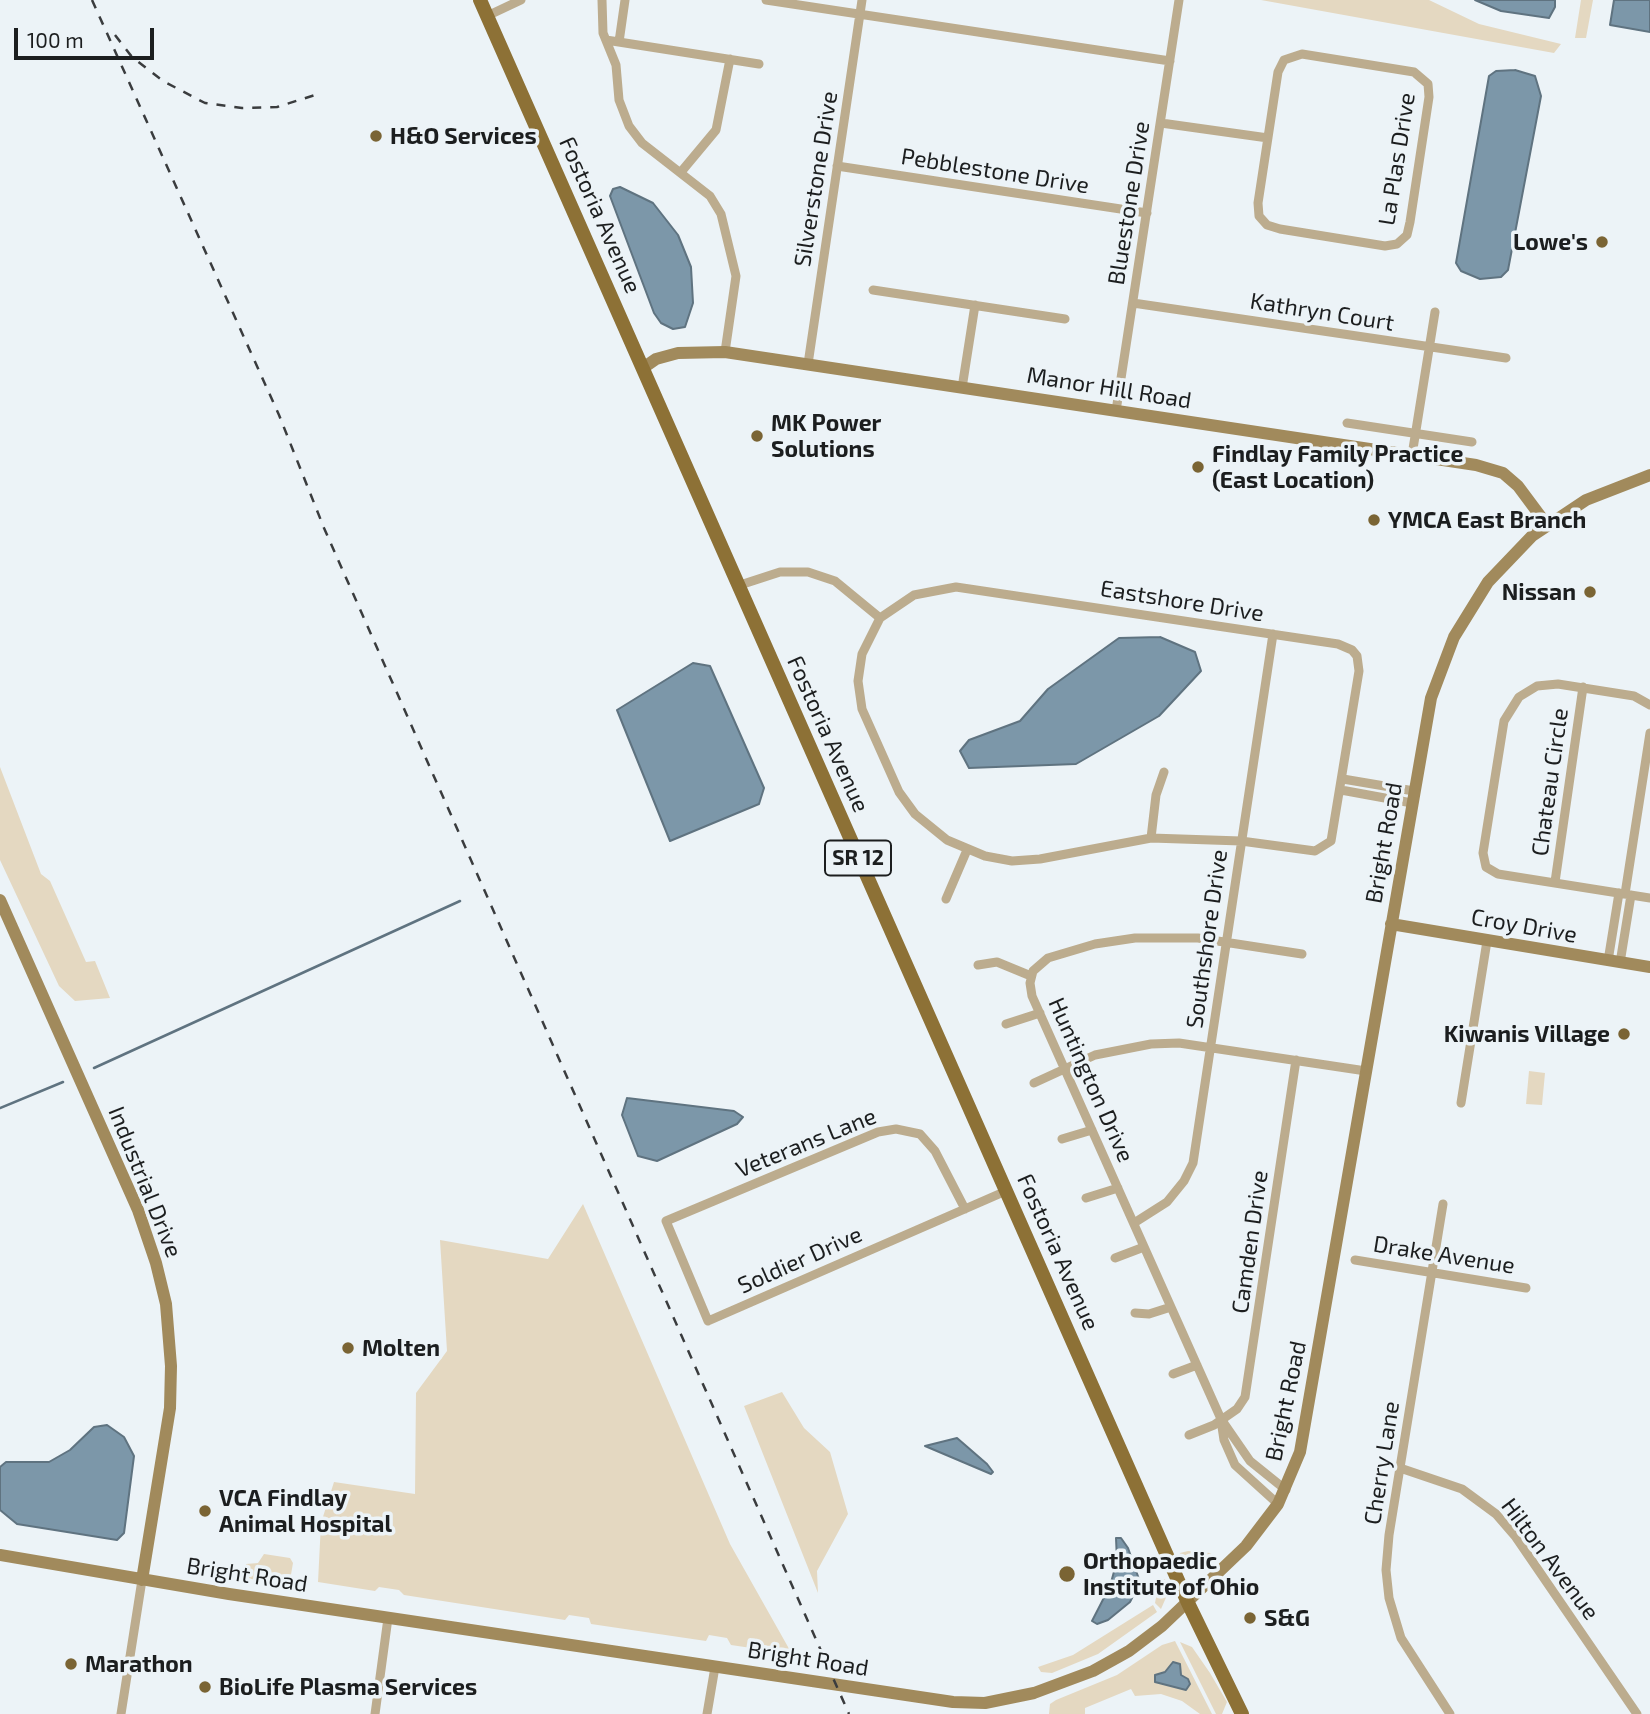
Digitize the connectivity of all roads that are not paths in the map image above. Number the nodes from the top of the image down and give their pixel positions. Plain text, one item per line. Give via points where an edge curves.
1 (480, 0) edge
2 (521, 0) edge
3 (602, 0) edge
4 (625, 0) edge
5 (766, 0) edge
6 (862, 0) edge
7 (1179, 0) edge
8 (860, 14) junction
9 (487, 16) junction
10 (606, 40) junction
11 (619, 42) junction
12 (730, 59) junction
13 (1170, 61) junction
14 (759, 64) dead end
15 (1161, 123) junction
16 (1268, 138) junction
17 (837, 166) junction
18 (681, 172) junction
19 (1147, 213) junction
20 (873, 290) dead end
21 (1133, 303) junction
22 (975, 305) junction
23 (1435, 312) dead end
24 (1065, 319) dead end
25 (1430, 347) junction
26 (725, 352) junction
27 (1506, 358) dead end
28 (807, 364) junction
29 (643, 368) junction
30 (962, 388) junction
31 (1116, 411) junction
32 (1347, 424) dead end
33 (1416, 434) junction
34 (1472, 442) dead end
35 (1412, 455) junction
36 (1650, 475) edge
37 (1547, 525) junction
38 (737, 586) junction
39 (880, 618) junction
40 (1273, 634) junction
41 (1583, 687) junction
42 (1650, 705) edge
43 (1650, 733) edge
44 (1164, 772) dead end
45 (1343, 779) junction
46 (1341, 790) junction
47 (1413, 797) junction
48 (1151, 838) junction
49 (1241, 841) junction
50 (967, 850) junction
51 (1555, 882) junction
52 (1625, 894) junction
53 (1650, 898) edge
54 (946, 899) dead end
55 (0, 900) edge
56 (1391, 924) junction
57 (1487, 941) junction
58 (1226, 942) junction
59 (1302, 954) dead end
60 (1614, 962) junction
61 (978, 965) dead end
62 (1650, 967) edge
63 (1031, 976) junction
64 (1040, 1013) junction
65 (1006, 1024) dead end
66 (1211, 1048) junction
67 (1296, 1060) junction
68 (1065, 1069) junction
69 (1366, 1071) junction
70 (1034, 1083) dead end
71 (1461, 1103) dead end
72 (1092, 1130) junction
73 (1062, 1139) dead end
74 (1118, 1188) junction
75 (1006, 1191) junction
76 (1086, 1198) dead end
77 (1443, 1204) dead end
78 (965, 1209) junction
79 (666, 1221) joint
80 (1133, 1223) junction
81 (1144, 1247) junction
82 (1115, 1258) dead end
83 (1355, 1260) dead end
84 (1432, 1272) junction
85 (1526, 1288) dead end
86 (1171, 1307) junction
87 (1135, 1313) dead end
88 (1197, 1365) junction
89 (1173, 1374) dead end
90 (1221, 1419) junction
91 (1189, 1435) dead end
92 (1400, 1468) junction
93 (1286, 1490) junction
94 (1278, 1504) junction
95 (0, 1555) edge
96 (142, 1580) junction
97 (1188, 1603) junction
98 (388, 1618) junction
99 (715, 1667) junction
100 (121, 1714) edge
101 (375, 1714) edge
102 (707, 1714) edge
103 (1241, 1714) edge
104 (1450, 1714) edge
105 (1637, 1714) edge

1 - 9 main road, Fostoria Avenue / SR 12
2 - 9 street
3 - 10 street
4 - 11 street
5 - 8 street
6 - 8 street, Silverstone Drive
7 - 13 street, Bluestone Drive
8 - 13 street
8 - 17 street, Silverstone Drive
9 - 29 main road, Fostoria Avenue / SR 12
10 - 11 street
10 - 18 street via 629,126
11 - 12 street
12 - 14 street
12 - 18 street via 716,130
13 - 15 street, Bluestone Drive
15 - 16 street
15 - 19 street, Bluestone Drive
16 - 16 street, La Plas Drive via 1258,209 1267,225 1385,246 1397,244 1406,235 1428,84 1420,74 1302,54 1290,57 1279,72
17 - 19 street, Pebblestone Drive
17 - 28 street, Silverstone Drive
18 - 26 street via 718,208 734,262
19 - 21 street, Bluestone Drive
20 - 22 street
21 - 25 street, Kathryn Court
21 - 31 street, Bluestone Drive
22 - 24 street
22 - 30 street
23 - 25 street
25 - 27 street, Kathryn Court
25 - 33 street
26 - 28 main road, Manor Hill Road
26 - 29 main road, Manor Hill Road via 678,353
28 - 30 main road, Manor Hill Road
29 - 38 main road, Fostoria Avenue / SR 12
30 - 31 main road, Manor Hill Road
31 - 35 main road, Manor Hill Road
32 - 33 street
33 - 34 street
33 - 35 street
35 - 37 main road, Manor Hill Road via 1503,473
36 - 37 main road, Bright Road via 1596,496
37 - 47 main road, Bright Road via 1495,574 1454,637 1431,698
38 - 39 street via 780,572 808,572 835,581
38 - 75 main road, Fostoria Avenue / SR 12
39 - 40 street, Eastshore Drive via 914,595 956,587
39 - 50 street via 859,668 862,709 906,803 936,832
40 - 45 street, Eastshore Drive via 1338,644 1357,656 1359,671
40 - 49 street, Southshore Drive
41 - 42 street, Chateau Circle via 1634,696
41 - 51 street, Chateau Circle
41 - 51 street, Chateau Circle via 1536,686 1510,708 1483,853 1486,867 1492,871
43 - 52 street
44 - 48 street
45 - 46 street
45 - 47 street
46 - 47 street
46 - 49 street via 1334,836 1322,848
47 - 56 main road, Bright Road
48 - 49 street
48 - 50 street via 1026,860 999,859
49 - 58 street, Southshore Drive
50 - 54 street
51 - 52 street, Chateau Circle
52 - 53 street, Chateau Circle
52 - 60 street
55 - 96 main road, Industrial Drive via 138,1210 166,1304 172,1366 170,1408
56 - 57 main road, Croy Drive
56 - 69 main road, Bright Road
57 - 60 main road, Croy Drive
57 - 71 street
58 - 59 street, Huntington Drive
58 - 63 street, Huntington Drive via 1167,936 1115,940 1048,958
58 - 66 street, Southshore Drive
60 - 62 main road, Croy Drive
61 - 63 street via 997,962
63 - 64 street, Huntington Drive via 1030,989
64 - 65 street
64 - 68 street, Huntington Drive
66 - 67 street
66 - 68 street via 1136,1045 1095,1055
66 - 80 street, Southshore Drive via 1190,1170 1167,1202
67 - 69 street
67 - 90 street, Camden Drive via 1248,1384 1242,1404
68 - 70 street
68 - 72 street, Huntington Drive
69 - 93 main road, Bright Road via 1306,1430
72 - 73 street
72 - 74 street, Huntington Drive
74 - 76 street
74 - 80 street, Huntington Drive
75 - 78 street, Soldier Drive
75 - 97 main road, Fostoria Avenue / SR 12
77 - 84 street, Cherry Lane
78 - 79 street, Veterans Lane via 935,1151 920,1134 896,1129 878,1132
78 - 79 street, Soldier Drive via 708,1321
80 - 81 street, Huntington Drive
81 - 82 street
81 - 86 street, Huntington Drive
83 - 84 street, Drake Avenue
84 - 85 street, Drake Avenue
84 - 92 street, Cherry Lane
86 - 87 street
86 - 88 street, Huntington Drive
88 - 89 street
88 - 90 street, Huntington Drive
90 - 91 street, Camden Drive
90 - 93 street, Huntington Drive via 1250,1461
90 - 94 street, Huntington Drive via 1235,1465
92 - 104 street, Cherry Lane via 1387,1556 1388,1598 1407,1650
92 - 105 street, Hilton Avenue via 1462,1489 1496,1514
93 - 94 main road, Bright Road
94 - 97 main road, Bright Road via 1246,1546
95 - 96 main road, Bright Road
96 - 98 main road, Bright Road
96 - 100 street
97 - 99 main road, Bright Road via 1146,1639 1093,1671 1034,1693 993,1702 953,1702
97 - 103 main road, Fostoria Avenue / SR 12
98 - 99 main road, Bright Road
98 - 101 street
99 - 102 street

